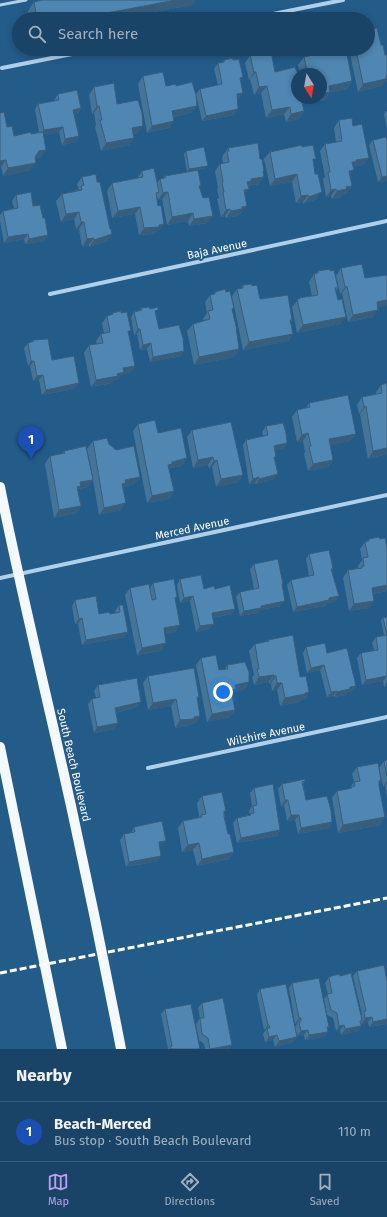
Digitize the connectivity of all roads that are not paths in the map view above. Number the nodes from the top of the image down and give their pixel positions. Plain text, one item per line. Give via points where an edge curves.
1 (26, 0) edge
2 (343, 0) edge
3 (0, 5) edge
4 (283, 12) edge
5 (62, 56) edge
6 (2, 68) dead end
7 (387, 221) edge
8 (50, 294) dead end
9 (0, 487) edge
10 (387, 495) edge
11 (18, 575) junction
12 (0, 578) edge
13 (387, 717) edge
14 (0, 747) edge
15 (148, 768) dead end
16 (62, 1049) edge
17 (121, 1049) edge

1 - 3 lane
2 - 4 street
5 - 6 street
7 - 8 street, Baja Avenue
9 - 11 main road, South Beach Boulevard
10 - 11 street, Merced Avenue
11 - 12 street, Merced Avenue
11 - 17 main road, South Beach Boulevard via 73,813
13 - 15 street, Wilshire Avenue
14 - 16 main road

